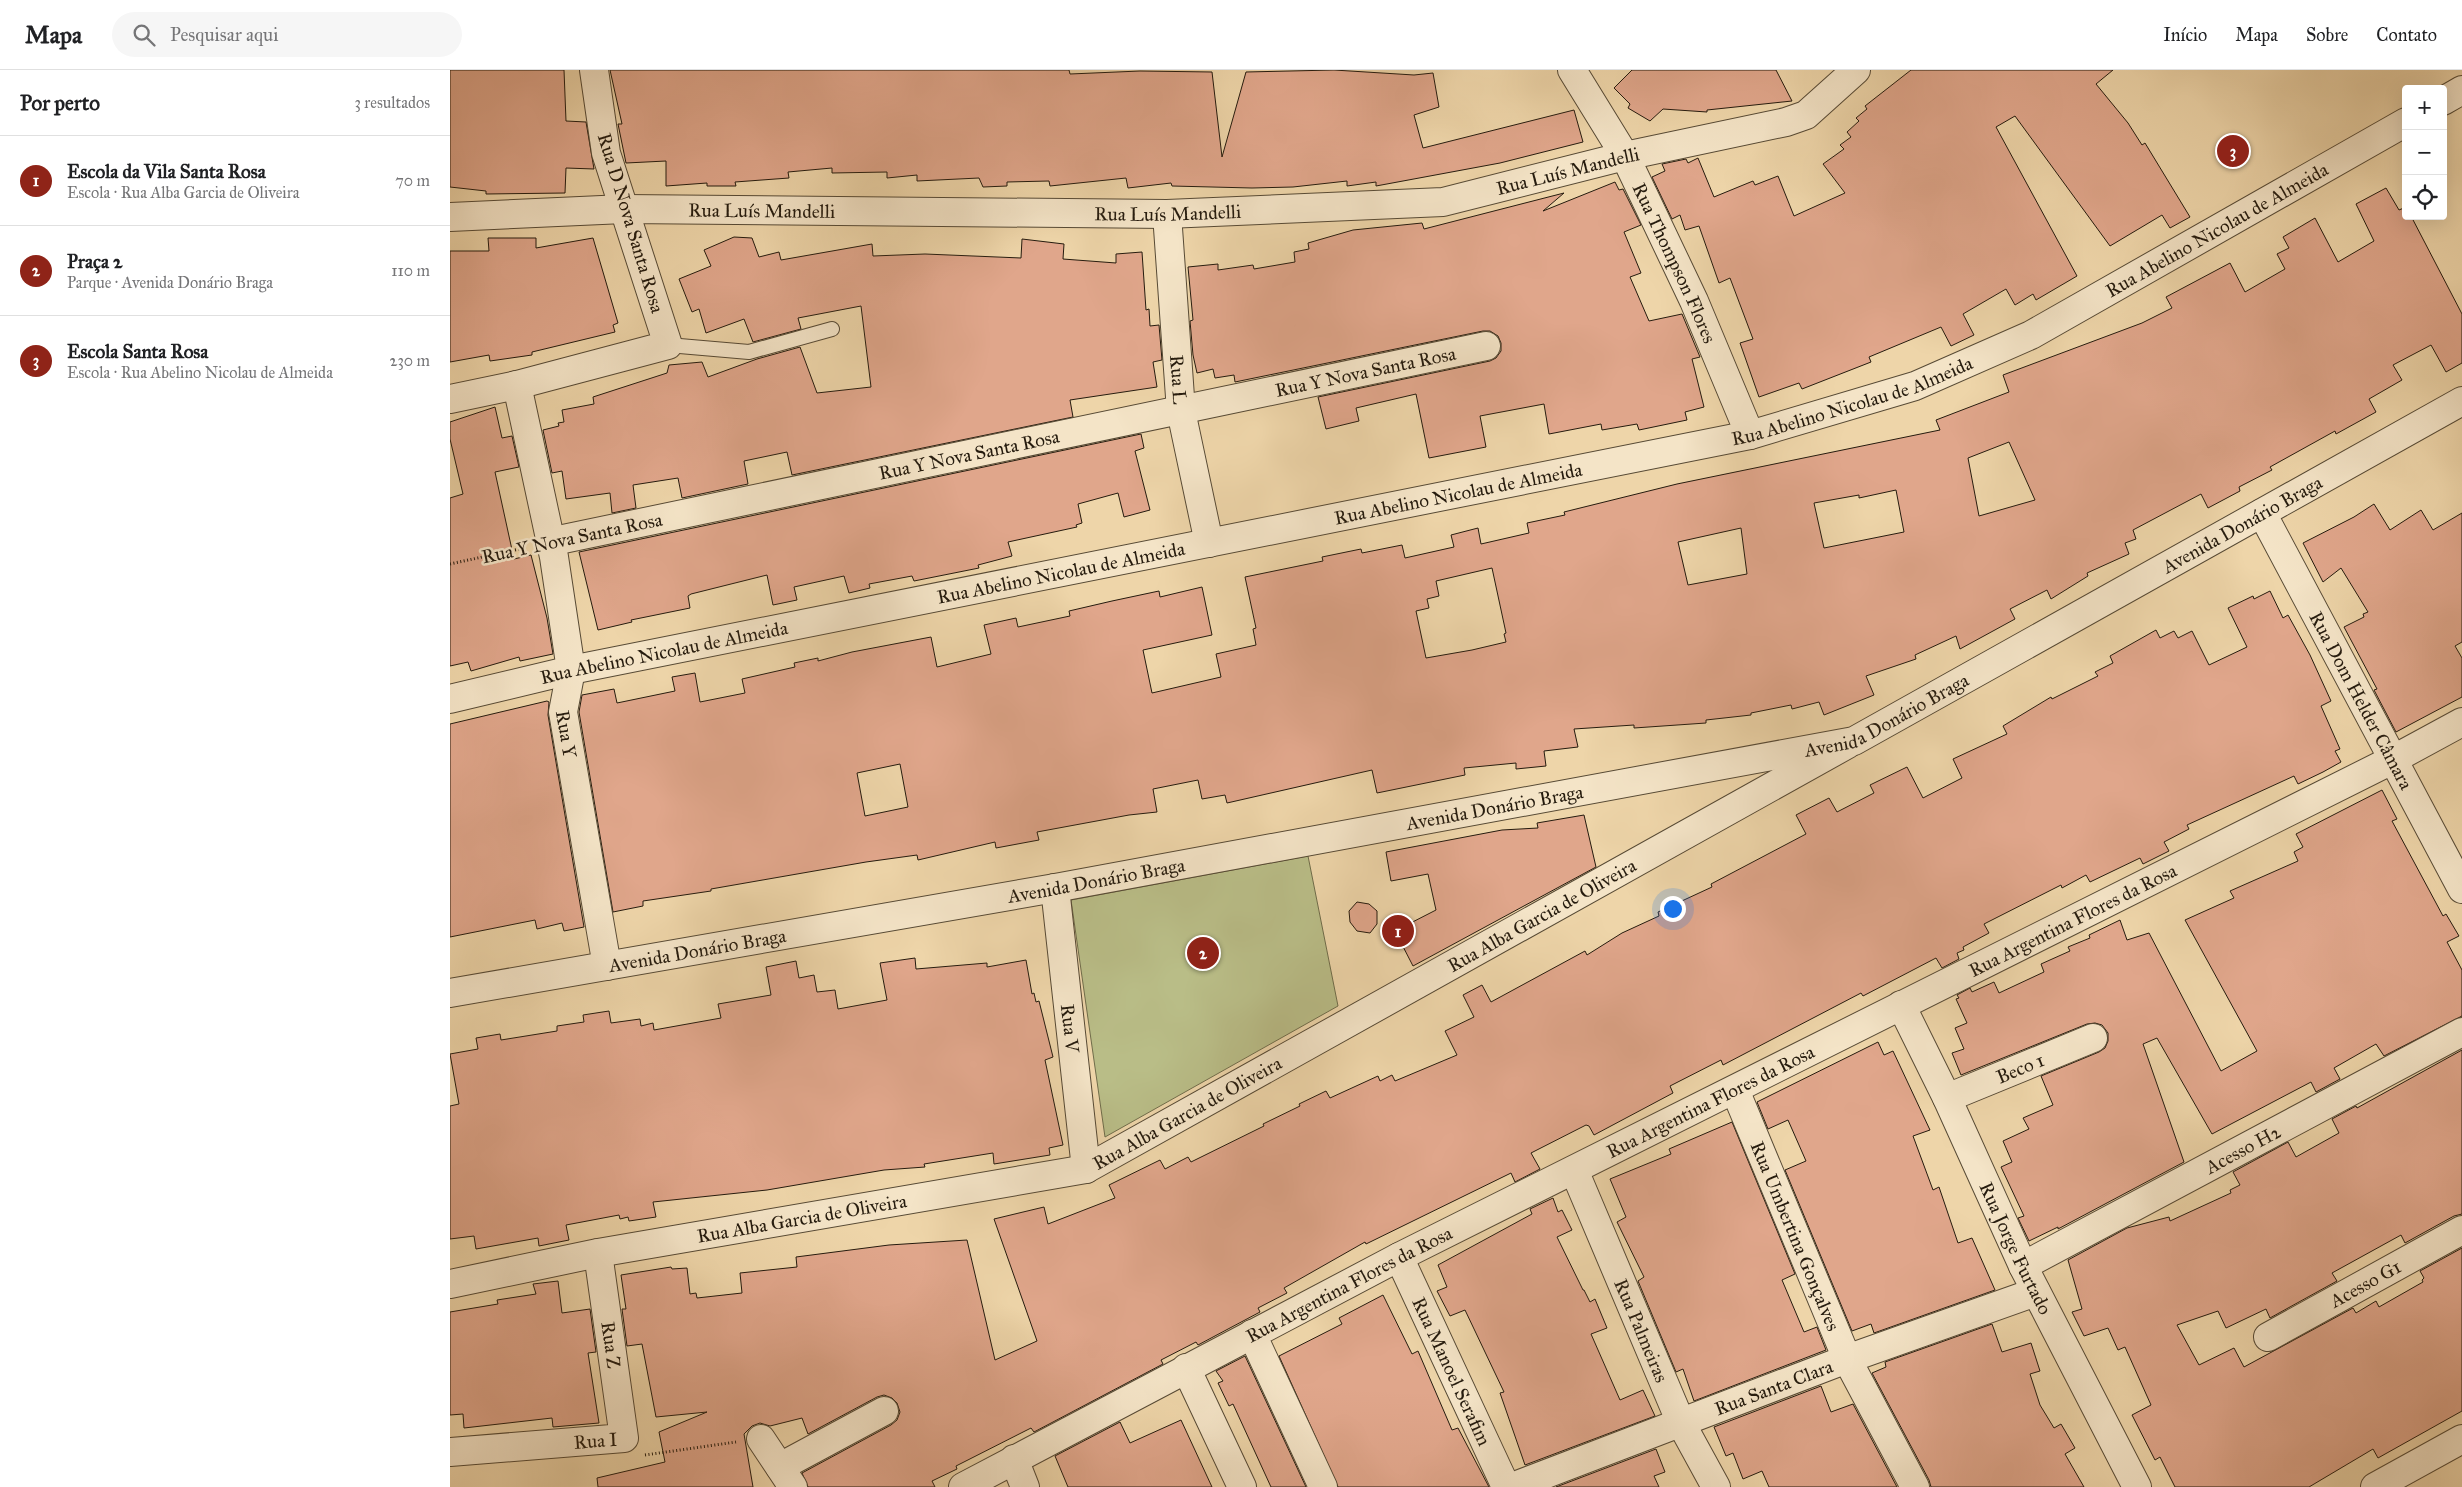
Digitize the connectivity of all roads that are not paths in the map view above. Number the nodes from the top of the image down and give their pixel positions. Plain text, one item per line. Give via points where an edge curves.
1 (594, 70) edge
2 (1572, 70) edge
3 (1856, 70) edge
4 (2462, 90) edge
5 (2447, 99) edge
6 (2402, 124) edge
7 (1625, 156) junction
8 (624, 209) junction
9 (1167, 214) junction
10 (450, 216) edge
11 (832, 329) dead end
12 (668, 345) junction
13 (1486, 346) dead end
14 (517, 385) junction
15 (450, 399) edge
16 (2462, 401) edge
17 (1181, 411) junction
18 (1750, 435) junction
19 (2262, 513) junction
20 (549, 542) junction
21 (1209, 543) junction
22 (571, 670) junction
23 (450, 699) edge
24 (2462, 722) edge
25 (1854, 741) junction
26 (2392, 760) junction
27 (1055, 888) junction
28 (2462, 889) edge
29 (607, 966) junction
30 (450, 993) edge
31 (1901, 1005) junction
32 (2462, 1032) edge
33 (2093, 1038) dead end
34 (1735, 1090) junction
35 (1947, 1098) junction
36 (1086, 1169) junction
37 (1574, 1170) junction
38 (2462, 1230) edge
39 (598, 1253) junction
40 (1399, 1257) junction
41 (2023, 1266) junction
42 (450, 1284) edge
43 (2036, 1292) junction
44 (1252, 1334) junction
45 (2268, 1338) dead end
46 (1847, 1360) junction
47 (1186, 1368) junction
48 (884, 1411) dead end
49 (1681, 1423) junction
50 (624, 1438) joint
51 (761, 1439) road end
52 (2462, 1439) edge
53 (450, 1452) edge
54 (1014, 1459) junction
55 (786, 1477) edge
56 (963, 1487) edge
57 (1025, 1487) edge
58 (1242, 1487) edge
59 (1323, 1487) edge
60 (1506, 1487) edge
61 (1512, 1487) edge
62 (1716, 1487) edge
63 (1915, 1487) edge
64 (2137, 1487) edge
65 (2375, 1487) edge

1 - 8 street, Rua D Nova Santa Rosa via 606,153
2 - 7 street, Rua Thompson Flores
3 - 7 street, Rua Luís Mandelli via 1806,115
4 - 5 street
6 - 18 street, Rua Abelino Nicolau de Almeida via 2031,335 1915,386
7 - 9 street, Rua Luís Mandelli via 1443,202
7 - 18 street, Rua Thompson Flores via 1694,301
8 - 9 street, Rua Luís Mandelli
8 - 10 street, Rua Luís Mandelli
8 - 12 street, Rua D Nova Santa Rosa
9 - 17 street, Rua L
11 - 12 lane via 749,352
12 - 14 street
13 - 17 street, Rua Y Nova Santa Rosa
14 - 15 street
14 - 20 street, Rua Y
16 - 19 street, Avenida Donário Braga
17 - 20 street, Rua Y Nova Santa Rosa
17 - 21 street, Rua L
18 - 21 street, Rua Abelino Nicolau de Almeida
19 - 25 street, Avenida Donário Braga
19 - 26 street, Rua Dom Helder Câmara
20 - 22 street, Rua Y
21 - 22 street, Rua Abelino Nicolau de Almeida
22 - 23 street, Rua Abelino Nicolau de Almeida
22 - 29 street, Rua Y via 563,712
24 - 26 street, Rua Argentina Flores da Rosa
25 - 27 street, Avenida Donário Braga
25 - 36 street, Rua Alba Garcia de Oliveira
26 - 28 street, Rua Dom Helder Câmara
26 - 31 street, Rua Argentina Flores da Rosa
27 - 29 street, Avenida Donário Braga
27 - 36 street, Rua V
29 - 30 street, Avenida Donário Braga
31 - 34 street, Rua Argentina Flores da Rosa
31 - 35 street, Rua Jorge Furtado
32 - 41 street, Acesso H2
33 - 35 street, Beco 1
34 - 37 street, Rua Argentina Flores da Rosa
34 - 46 street, Rua Umbertina Gonçalves
35 - 41 street, Rua Jorge Furtado
36 - 39 street, Rua Alba Garcia de Oliveira
37 - 40 street, Rua Argentina Flores da Rosa
37 - 49 street, Rua Palmeiras
38 - 45 street, Acesso G1
39 - 42 street, Rua Alba Garcia de Oliveira
39 - 50 street, Rua Z
40 - 44 street, Rua Argentina Flores da Rosa
40 - 60 street, Rua Manoel Serafim
41 - 43 street, Rua Jorge Furtado
43 - 46 street, Rua Santa Clara
43 - 64 street, Rua Jorge Furtado
44 - 47 street, Rua Argentina Flores da Rosa
44 - 59 street
46 - 49 street, Rua Santa Clara
46 - 63 street, Rua Umbertina Gonçalves
47 - 54 street, Rua Argentina Flores da Rosa
47 - 58 street
48 - 55 street
49 - 61 street, Rua Santa Clara
49 - 62 street, Rua Palmeiras
50 - 53 street, Rua I
51 - 55 street
52 - 65 street
54 - 56 street, Rua Argentina Flores da Rosa
54 - 57 street

